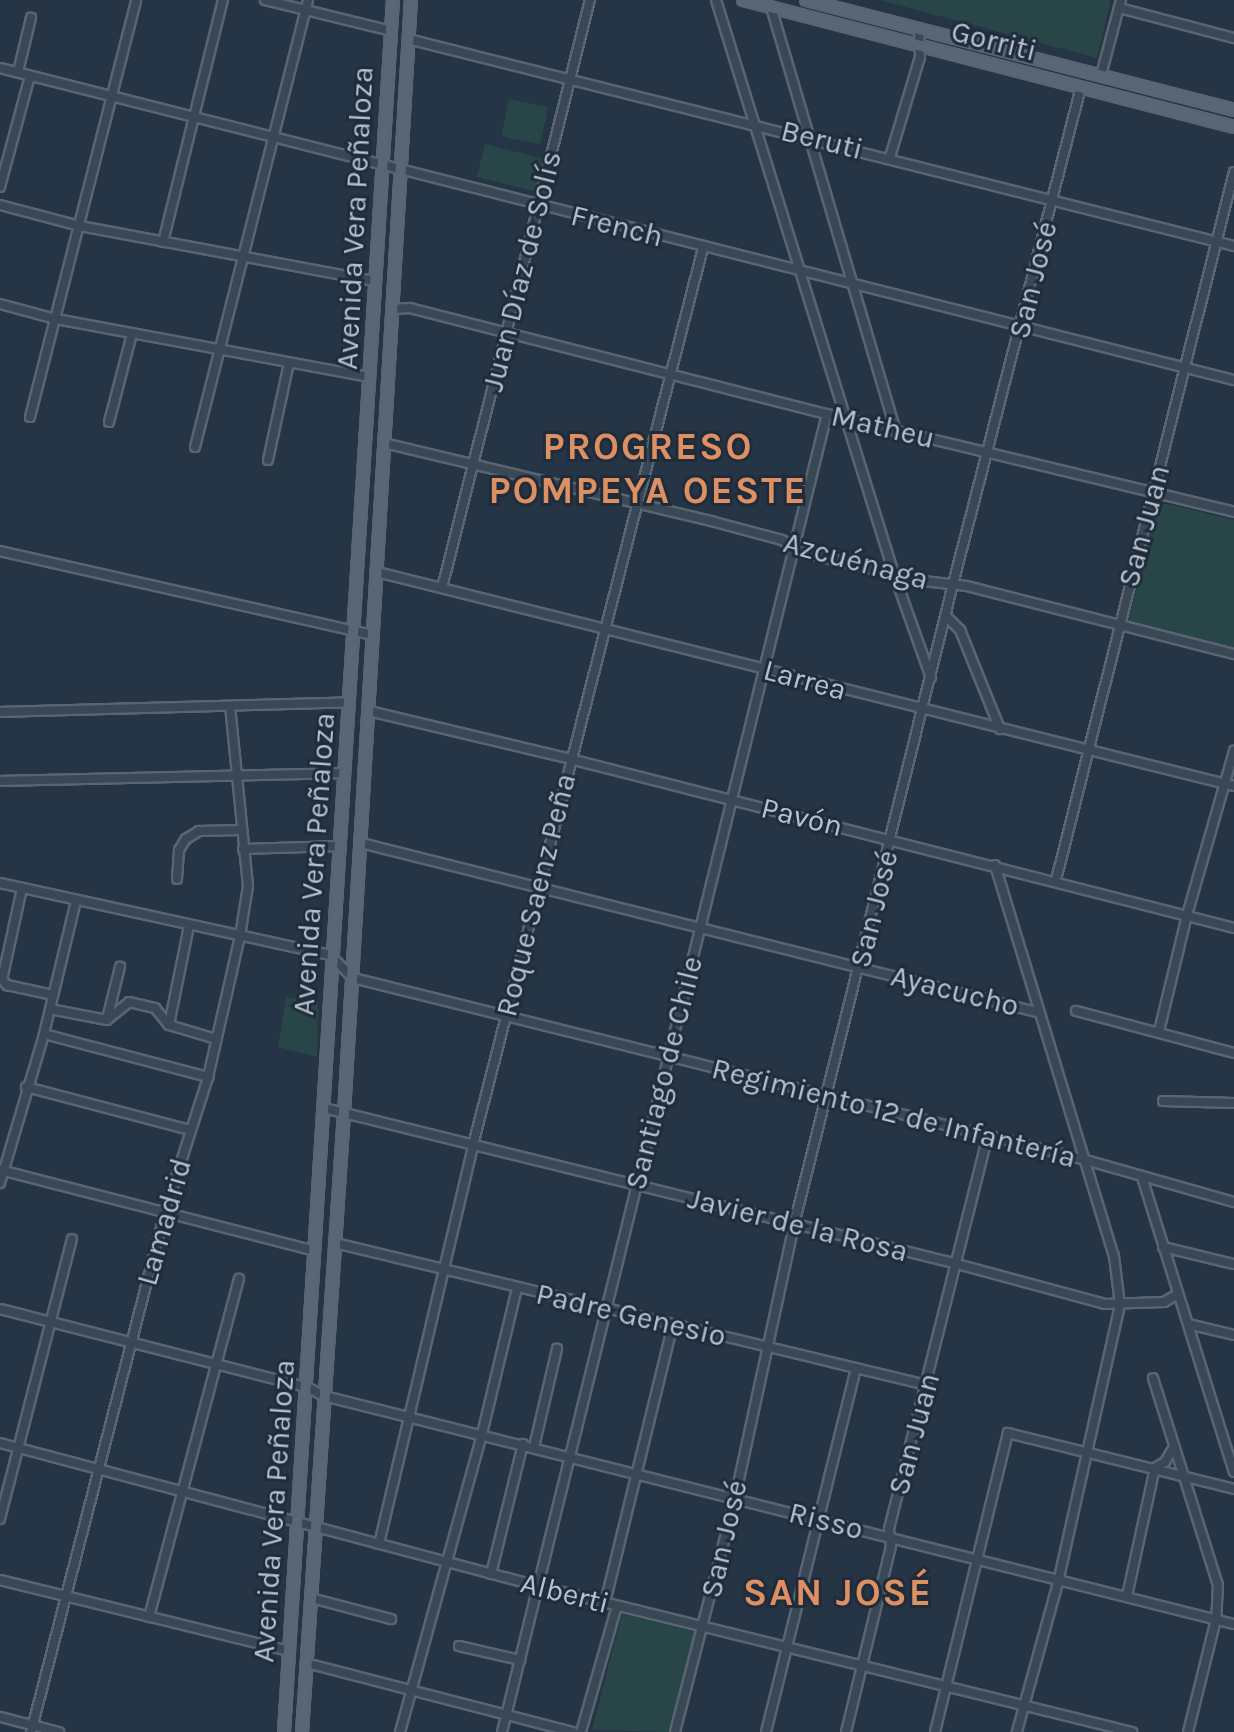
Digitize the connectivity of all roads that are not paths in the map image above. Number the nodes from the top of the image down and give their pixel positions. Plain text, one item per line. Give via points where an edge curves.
1 (136, 0) edge
2 (223, 0) edge
3 (265, 0) edge
4 (308, 0) edge
5 (393, 0) edge
6 (411, 0) edge
7 (590, 0) edge
8 (716, 0) edge
9 (743, 0) edge
10 (806, 0) edge
11 (1120, 4) edge
12 (771, 7) junction
13 (306, 11) junction
14 (31, 18) dead end
15 (919, 29) junction
16 (391, 31) junction
17 (1234, 38) edge
18 (408, 39) junction
19 (921, 47) junction
20 (0, 68) edge
21 (18, 72) junction
22 (1101, 75) junction
23 (30, 76) junction
24 (570, 78) junction
25 (1081, 87) junction
26 (113, 99) junction
27 (1234, 110) edge
28 (195, 120) junction
29 (754, 124) junction
30 (1234, 127) edge
31 (810, 138) junction
32 (275, 139) junction
33 (890, 157) junction
34 (382, 166) junction
35 (400, 170) junction
36 (1234, 172) edge
37 (0, 187) edge
38 (1054, 198) junction
39 (0, 205) edge
40 (538, 205) junction
41 (80, 226) junction
42 (1216, 241) junction
43 (163, 242) junction
44 (1234, 246) edge
45 (703, 248) junction
46 (244, 258) junction
47 (800, 272) junction
48 (375, 281) junction
49 (855, 285) junction
50 (0, 304) edge
51 (392, 309) junction
52 (56, 319) junction
53 (1021, 325) junction
54 (506, 333) junction
55 (132, 334) junction
56 (219, 351) junction
57 (289, 363) junction
58 (1185, 368) junction
59 (670, 373) junction
60 (370, 377) junction
61 (1234, 380) edge
62 (827, 414) junction
63 (30, 417) dead end
64 (846, 419) junction
65 (109, 422) dead end
66 (896, 432) junction
67 (384, 443) junction
68 (195, 447) dead end
69 (990, 453) junction
70 (268, 460) dead end
71 (473, 464) junction
72 (1153, 491) junction
73 (635, 502) junction
74 (1234, 512) edge
75 (793, 547) junction
76 (0, 551) edge
77 (377, 572) junction
78 (894, 574) junction
79 (953, 584) junction
80 (442, 588) junction
81 (946, 616) junction
82 (1118, 625) junction
83 (603, 629) junction
84 (354, 630) junction
85 (373, 635) junction
86 (1234, 654) edge
87 (765, 669) junction
88 (931, 679) junction
89 (349, 702) junction
90 (230, 707) junction
91 (369, 711) junction
92 (923, 711) junction
93 (0, 712) edge
94 (1000, 729) junction
95 (1086, 749) junction
96 (1234, 751) edge
97 (570, 759) junction
98 (344, 773) junction
99 (236, 776) junction
100 (0, 781) edge
101 (1230, 784) edge
102 (732, 799) junction
103 (240, 830) junction
104 (892, 839) junction
105 (361, 843) junction
106 (338, 846) junction
107 (243, 849) junction
108 (995, 865) junction
109 (177, 879) dead end
110 (1056, 880) junction
111 (0, 883) edge
112 (538, 886) junction
113 (22, 888) junction
114 (76, 901) junction
115 (1187, 915) junction
116 (189, 926) junction
117 (700, 927) junction
118 (1234, 928) edge
119 (240, 936) junction
120 (0, 938) edge
121 (10, 940) junction
122 (330, 955) junction
123 (120, 967) dead end
124 (859, 967) junction
125 (1, 978) edge
126 (353, 978) junction
127 (53, 995) junction
128 (50, 1009) junction
129 (1076, 1011) dead end
130 (1037, 1012) junction
131 (505, 1016) junction
132 (107, 1020) junction
133 (169, 1025) junction
134 (1159, 1031) junction
135 (44, 1034) junction
136 (216, 1039) junction
137 (1234, 1053) edge
138 (667, 1056) junction
139 (208, 1077) junction
140 (26, 1087) junction
141 (827, 1096) junction
142 (1163, 1101) dead end
143 (1234, 1103) edge
144 (324, 1108) junction
145 (344, 1113) junction
146 (190, 1130) junction
147 (988, 1136) junction
148 (473, 1145) junction
149 (1082, 1159) junction
150 (2, 1170) edge
151 (1142, 1177) junction
152 (0, 1183) edge
153 (636, 1185) junction
154 (1234, 1202) edge
155 (165, 1212) junction
156 (794, 1225) junction
157 (72, 1239) dead end
158 (335, 1243) junction
159 (1163, 1247) junction
160 (315, 1251) junction
161 (957, 1264) junction
162 (1234, 1264) edge
163 (443, 1271) junction
164 (239, 1279) dead end
165 (517, 1288) junction
166 (1178, 1294) junction
167 (1120, 1305) junction
168 (0, 1309) edge
169 (605, 1309) junction
170 (51, 1321) junction
171 (1188, 1324) junction
172 (673, 1325) junction
173 (1234, 1335) edge
174 (131, 1342) junction
175 (766, 1347) junction
176 (557, 1349) dead end
177 (216, 1365) junction
178 (856, 1368) junction
179 (1153, 1378) dead end
180 (927, 1385) junction
181 (307, 1387) junction
182 (324, 1396) junction
183 (411, 1417) junction
184 (482, 1434) junction
185 (0, 1443) edge
186 (523, 1444) junction
187 (1174, 1446) junction
188 (19, 1447) junction
189 (534, 1447) junction
190 (1088, 1452) junction
191 (570, 1456) junction
192 (99, 1468) junction
193 (1155, 1468) junction
194 (1234, 1472) edge
195 (638, 1473) junction
196 (1183, 1475) junction
197 (1234, 1489) edge
198 (183, 1490) junction
199 (735, 1498) junction
200 (0, 1519) edge
201 (820, 1519) junction
202 (297, 1520) junction
203 (315, 1527) junction
204 (890, 1537) junction
205 (379, 1544) junction
206 (978, 1559) junction
207 (448, 1562) junction
208 (491, 1574) junction
209 (1059, 1579) junction
210 (0, 1580) edge
211 (538, 1586) junction
212 (66, 1596) junction
213 (1127, 1596) junction
214 (311, 1598) junction
215 (605, 1603) junction
216 (617, 1606) junction
217 (149, 1617) junction
218 (391, 1619) dead end
219 (1216, 1619) junction
220 (1234, 1624) edge
221 (703, 1627) junction
222 (459, 1646) dead end
223 (788, 1648) junction
224 (289, 1651) junction
225 (520, 1660) junction
226 (306, 1663) junction
227 (862, 1666) junction
228 (946, 1687) junction
229 (411, 1690) junction
230 (1024, 1705) junction
231 (506, 1715) junction
232 (0, 1717) edge
233 (32, 1729) edge
234 (59, 1732) edge
235 (284, 1732) edge
236 (302, 1732) edge
237 (400, 1732) edge
238 (502, 1732) edge
239 (573, 1732) edge
240 (581, 1732) edge
241 (675, 1732) edge
242 (766, 1732) edge
243 (846, 1732) edge
244 (935, 1732) edge
245 (1017, 1732) edge
246 (1132, 1732) edge
247 (1188, 1732) edge

1 - 26 street
2 - 28 street
3 - 13 street
4 - 13 street
5 - 16 main road, Avenida Vera Peñaloza
6 - 18 main road, Avenida Vera Peñaloza
7 - 24 street, Juan Díaz de Solís
8 - 29 street
9 - 12 main road, Gorriti
10 - 15 main road, Gorriti
11 - 17 street
11 - 22 street
12 - 19 main road, Gorriti
12 - 31 street
13 - 16 street
13 - 32 street
14 - 21 street
15 - 19 street
15 - 22 main road, Gorriti
16 - 34 main road, Avenida Vera Peñaloza
18 - 24 street, Beruti
18 - 35 main road, Avenida Vera Peñaloza
19 - 25 main road, Gorriti
19 - 33 street
20 - 21 street, French
21 - 23 street, French
22 - 27 main road, Gorriti
23 - 26 street, French
23 - 37 street
24 - 29 street, Beruti
24 - 40 street, Juan Díaz de Solís
25 - 30 main road, Gorriti
25 - 38 street, San José
26 - 28 street, French
26 - 41 street
28 - 32 street, French
28 - 43 street
29 - 31 street, Beruti
29 - 47 street
31 - 33 street, Beruti
31 - 49 street
32 - 34 street, French
32 - 46 street
33 - 38 street, Beruti
34 - 35 street, French
34 - 48 main road, Avenida Vera Peñaloza
35 - 40 street, French
35 - 51 main road, Avenida Vera Peñaloza
36 - 42 street, San Juan
38 - 42 street, Beruti
38 - 53 street, San José
39 - 41 street
40 - 45 street, French
40 - 54 street, Juan Díaz de Solís
41 - 43 street
41 - 52 street
42 - 44 street, Beruti
42 - 58 street, San Juan
43 - 46 street
45 - 47 street, French
45 - 59 street, Roque Saenz Peña
46 - 48 street
46 - 56 street
47 - 49 street, French
47 - 64 street
48 - 60 main road, Avenida Vera Peñaloza
49 - 53 street, French
49 - 66 street
50 - 52 street
51 - 54 street, Matheu via 410,308
51 - 67 main road, Avenida Vera Peñaloza
52 - 55 street
52 - 63 street
53 - 58 street, French
53 - 69 street, San José
54 - 59 street, Matheu
54 - 71 street, Juan Díaz de Solís
55 - 56 street
55 - 65 street
56 - 57 street
56 - 68 street
57 - 60 street
57 - 70 street
58 - 61 street, French
58 - 72 street, San Juan
59 - 62 street, Matheu
59 - 73 street, Roque Saenz Peña
60 - 84 main road, Avenida Vera Peñaloza
62 - 64 street, Matheu
62 - 75 street, Santiago de Chile
64 - 66 street, Matheu
64 - 78 street
66 - 69 street, Matheu
67 - 71 street, Azcuénaga
67 - 77 main road, Avenida Vera Peñaloza
69 - 72 street, Matheu
69 - 79 street, San José
71 - 73 street, Azcuénaga
71 - 80 street, Juan Díaz de Solís
72 - 74 street, Matheu
72 - 82 street, San Juan
73 - 75 street, Azcuénaga
73 - 83 street, Roque Saenz Peña
75 - 78 street, Azcuénaga
75 - 87 street, Santiago de Chile
76 - 84 street
77 - 80 street, Larrea
77 - 85 main road, Avenida Vera Peñaloza
78 - 79 street, Azcuénaga
78 - 88 street
79 - 81 street, San José
79 - 82 street, Azcuénaga
80 - 83 street, Larrea
81 - 88 street, San José
81 - 94 street via 960,630
82 - 86 street, Azcuénaga
82 - 95 street, San Juan
83 - 87 street, Larrea
83 - 97 street, Roque Saenz Peña
84 - 85 street
84 - 89 main road, Avenida Vera Peñaloza
85 - 91 main road, Avenida Vera Peñaloza
87 - 92 street, Larrea
87 - 102 street, Santiago de Chile
88 - 92 street, San José
89 - 90 street
89 - 98 main road, Avenida Vera Peñaloza
90 - 93 street
90 - 99 street, Lamadrid
91 - 97 street, Pavón
91 - 105 main road, Avenida Vera Peñaloza
92 - 94 street, Larrea
92 - 104 street, San José
94 - 95 street, Larrea
95 - 101 street, Larrea
95 - 110 street, San Juan
96 - 101 street
97 - 102 street, Pavón
97 - 112 street, Roque Saenz Peña
98 - 99 street
98 - 106 main road, Avenida Vera Peñaloza
99 - 100 street
99 - 103 street, Lamadrid
101 - 115 street
102 - 104 street, Pavón
102 - 117 street, Santiago de Chile
103 - 107 street, Lamadrid
103 - 109 street via 199,831 186,839 179,850
104 - 108 street, Pavón
104 - 124 street, San José
105 - 112 street, Ayacucho
105 - 126 main road, Avenida Vera Peñaloza
106 - 107 street
106 - 122 main road, Avenida Vera Peñaloza
107 - 119 street, Lamadrid via 248,886
108 - 110 street, Pavón
108 - 130 street
110 - 115 street, Pavón
111 - 113 street
112 - 117 street, Ayacucho
112 - 131 street, Roque Saenz Peña
113 - 114 street
113 - 121 street
114 - 116 street
114 - 127 street
115 - 118 street, Pavón
115 - 134 street
116 - 119 street
116 - 133 street
117 - 124 street, Ayacucho
117 - 138 street, Santiago de Chile
119 - 122 street
119 - 136 street, Lamadrid
120 - 121 street
121 - 125 street
122 - 126 street
122 - 144 main road, Avenida Vera Peñaloza
123 - 132 street
124 - 130 street, Ayacucho
124 - 141 street, San José
125 - 127 street via 7,985
126 - 131 street, Regimiento 12 de Infantería
126 - 145 main road, Avenida Vera Peñaloza
127 - 128 street
128 - 132 street
128 - 135 street
129 - 134 street
130 - 149 street
131 - 138 street, Regimiento 12 de Infantería
131 - 148 street, Roque Saenz Peña
132 - 133 street via 129,1002 155,1008
133 - 136 street
134 - 137 street
135 - 139 street
135 - 140 street
136 - 139 street, Lamadrid
138 - 141 street, Regimiento 12 de Infantería
138 - 153 street, Santiago de Chile
139 - 146 street, Lamadrid
140 - 146 street
140 - 150 street
141 - 147 street, Regimiento 12 de Infantería
141 - 156 street, San José
142 - 143 street
144 - 145 street, Javier de la Rosa
144 - 160 main road, Avenida Vera Peñaloza
145 - 148 street, Javier de la Rosa
145 - 158 main road, Avenida Vera Peñaloza
146 - 155 street, Lamadrid
147 - 149 street, Regimiento 12 de Infantería
147 - 161 street, San Juan
148 - 153 street, Javier de la Rosa
148 - 163 street, Roque Saenz Peña
149 - 151 street, Regimiento 12 de Infantería
149 - 167 street via 1114,1256
150 - 152 street
150 - 155 street
151 - 154 street, Regimiento 12 de Infantería
151 - 159 street
153 - 156 street, Javier de la Rosa
153 - 169 street, Santiago de Chile
155 - 160 street
155 - 174 street, Lamadrid
156 - 161 street, Javier de la Rosa
156 - 175 street, San José
157 - 170 street
158 - 163 street, Padre Genesio
158 - 182 main road, Avenida Vera Peñaloza
159 - 162 street
159 - 166 street
160 - 181 main road, Avenida Vera Peñaloza
161 - 167 street, Javier de la Rosa
161 - 180 street, San Juan
163 - 165 street, Padre Genesio
163 - 183 street, Roque Saenz Peña
164 - 177 street
165 - 169 street, Padre Genesio
165 - 184 street
166 - 167 street, Javier de la Rosa via 1164,1302
166 - 171 street
167 - 190 street
168 - 170 street, Risso
169 - 172 street, Padre Genesio
169 - 191 street, Santiago de Chile
170 - 174 street, Risso
170 - 188 street
171 - 173 street
171 - 194 street
172 - 175 street, Padre Genesio
172 - 195 street
174 - 177 street, Risso
174 - 192 street, Lamadrid
175 - 178 street, Padre Genesio
175 - 199 street, San José
176 - 189 street
177 - 181 street, Risso
177 - 198 street
178 - 180 street, Padre Genesio
178 - 201 street
179 - 187 street
180 - 204 street, San Juan
181 - 182 street, Risso
181 - 202 main road, Avenida Vera Peñaloza
182 - 183 street, Risso
182 - 203 main road, Avenida Vera Peñaloza
183 - 184 street, Risso
183 - 205 street, Roque Saenz Peña
184 - 186 street, Risso
184 - 207 street
185 - 188 street, Alberti
186 - 189 street, Risso
186 - 208 street
187 - 193 street
187 - 196 street
188 - 192 street, Alberti
188 - 200 street
189 - 191 street, Risso
190 - 193 street
190 - 206 street via 1008,1433
190 - 209 street
191 - 195 street, Risso
191 - 211 street, Santiago de Chile
192 - 198 street, Alberti
192 - 212 street, Lamadrid
193 - 196 street
193 - 213 street
195 - 199 street, Risso
195 - 215 street
196 - 197 street
196 - 219 street via 1218,1585
198 - 202 street, Alberti
198 - 217 street
199 - 201 street, Risso
199 - 221 street, San José
201 - 204 street, Risso
201 - 223 street
202 - 203 street, Alberti
202 - 224 main road, Avenida Vera Peñaloza
203 - 205 street, Alberti
203 - 214 main road, Avenida Vera Peñaloza
204 - 206 street, Risso
204 - 227 street, San Juan
205 - 207 street, Alberti
206 - 209 street, Risso
206 - 228 street
207 - 208 street, Alberti
207 - 229 street
208 - 211 street, Alberti
209 - 213 street, Risso
209 - 230 street
210 - 212 street
211 - 215 street, Alberti
211 - 225 street, Santiago de Chile
212 - 217 street
212 - 233 street, Lamadrid
213 - 219 street, Risso
214 - 218 street
214 - 226 main road, Avenida Vera Peñaloza
215 - 216 street, Alberti
216 - 221 street, Alberti
216 - 240 street
217 - 224 street
219 - 220 street, Risso
219 - 247 street
221 - 223 street, Alberti
221 - 241 street, San José
222 - 225 street
223 - 227 street, Alberti
223 - 242 street
224 - 235 main road, Avenida Vera Peñaloza
225 - 231 street, Santiago de Chile
226 - 229 street
226 - 236 main road, Avenida Vera Peñaloza
227 - 228 street, Alberti
227 - 243 street, San Juan
228 - 230 street, Alberti
228 - 244 street
229 - 231 street
229 - 237 street
230 - 245 street
230 - 246 street, Alberti
231 - 238 street, Santiago de Chile
231 - 239 street
232 - 233 street
233 - 234 street

